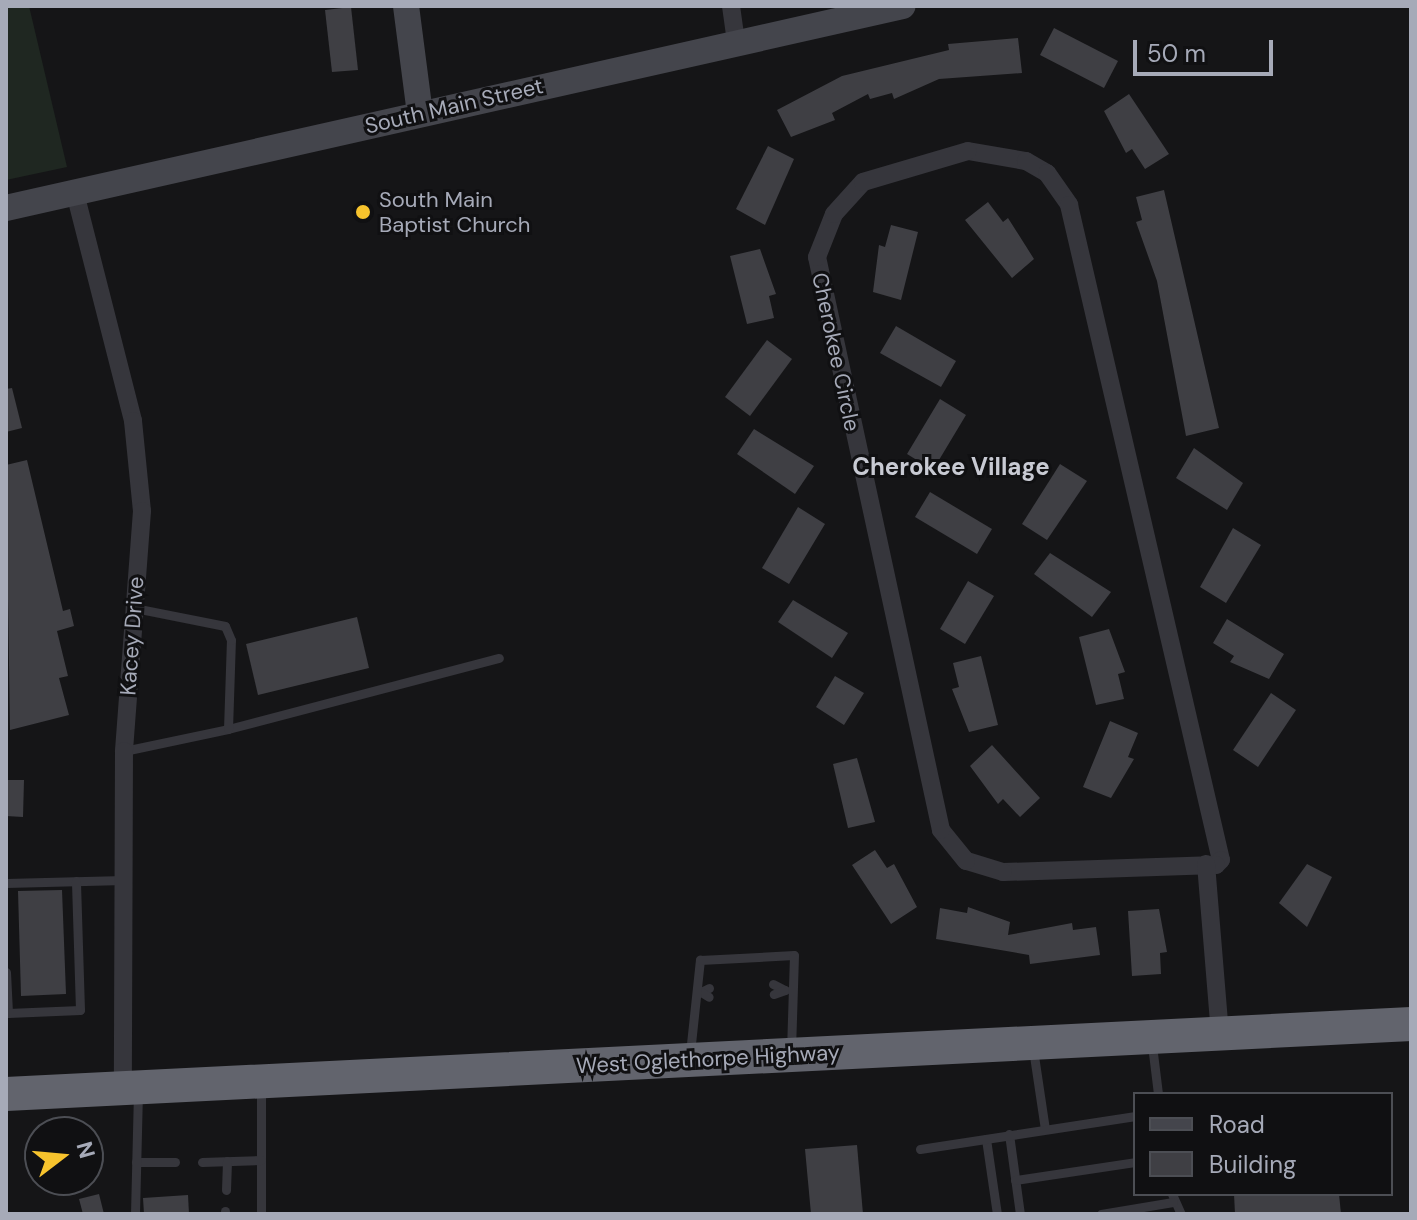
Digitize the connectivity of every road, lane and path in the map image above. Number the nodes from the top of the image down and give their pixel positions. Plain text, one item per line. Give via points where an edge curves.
1 (406, 6) edge
2 (731, 6) edge
3 (903, 6) edge
4 (736, 43) junction
5 (420, 114) junction
6 (75, 193) junction
7 (6, 208) edge
8 (134, 608) junction
9 (499, 658) dead end
10 (228, 729) junction
11 (124, 751) junction
12 (1206, 864) junction
13 (124, 880) junction
14 (76, 881) junction
15 (6, 883) edge
16 (6, 972) edge
17 (773, 989) dead end
18 (790, 989) junction
19 (1411, 1024) edge
20 (1220, 1034) junction
21 (1151, 1037) junction
22 (1032, 1043) junction
23 (791, 1055) junction
24 (690, 1060) junction
25 (261, 1081) junction
26 (131, 1087) junction
27 (1158, 1092) edge
28 (6, 1094) edge
29 (1133, 1116) edge
30 (1045, 1129) junction
31 (1009, 1134) junction
32 (986, 1139) junction
33 (920, 1149) dead end
34 (261, 1160) junction
35 (227, 1161) junction
36 (136, 1162) junction
37 (175, 1162) dead end
38 (202, 1162) dead end
39 (1133, 1162) edge
40 (1015, 1180) junction
41 (226, 1190) dead end
42 (1172, 1198) edge
43 (1147, 1210) edge
44 (135, 1214) edge
45 (261, 1214) edge
46 (997, 1214) edge
47 (1020, 1214) edge
48 (1101, 1214) edge
49 (1181, 1214) edge

1 - 5 street
2 - 4 street
3 - 4 street, South Main Street
4 - 5 street, South Main Street
5 - 6 street, South Main Street
6 - 7 street, South Main Street
6 - 8 street, Kacey Drive via 133,421 142,511
8 - 10 lane via 225,626 231,640
8 - 11 street, Kacey Drive
9 - 10 lane
10 - 11 lane
11 - 13 street, Kacey Drive
12 - 12 street, Cherokee Circle via 1003,872 966,861 941,830 817,257 834,214 863,182 968,151 1026,161 1047,173 1069,205 1221,860
12 - 20 street, Cherokee Circle
13 - 14 lane
13 - 26 street, Kacey Drive
14 - 15 lane
14 - 16 lane via 80,1010 8,1013
17 - 18 lane
18 - 23 lane
18 - 24 lane via 794,955 700,960 703,992
19 - 20 highway, West Oglethorpe Highway
20 - 21 highway, West Oglethorpe Highway
21 - 22 highway, West Oglethorpe Highway
21 - 27 lane
22 - 23 highway, West Oglethorpe Highway
22 - 30 lane
23 - 24 highway, West Oglethorpe Highway
24 - 25 highway, West Oglethorpe Highway
25 - 26 highway, West Oglethorpe Highway
25 - 34 lane
26 - 28 highway, West Oglethorpe Highway
26 - 36 lane
29 - 30 lane
30 - 31 lane
31 - 32 lane
31 - 40 lane
32 - 33 lane
32 - 46 lane
34 - 35 lane
34 - 45 lane
35 - 38 lane
35 - 41 lane
36 - 37 lane
36 - 44 lane
39 - 40 lane
40 - 47 lane
42 - 43 lane
42 - 49 lane
43 - 48 lane

